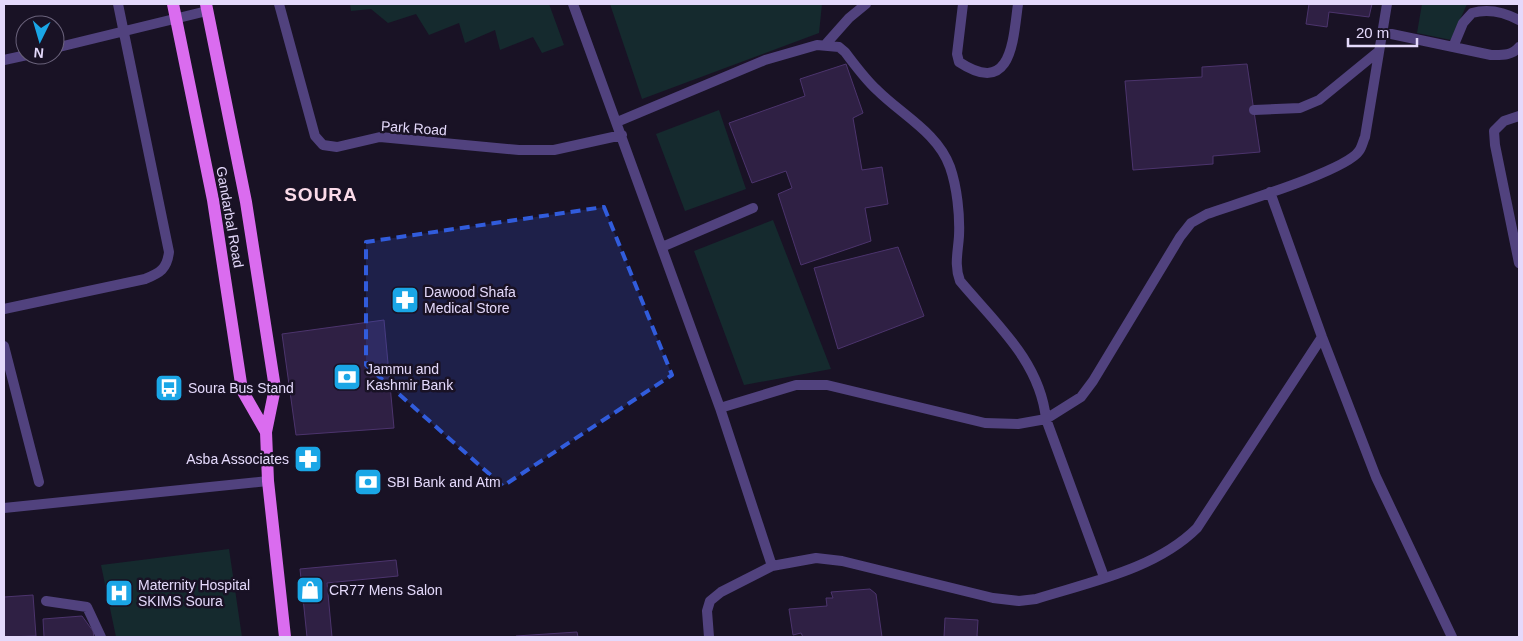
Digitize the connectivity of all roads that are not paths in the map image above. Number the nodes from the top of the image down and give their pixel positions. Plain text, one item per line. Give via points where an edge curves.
1 (118, 4) edge
2 (174, 4) edge
3 (280, 4) edge
4 (573, 4) edge
5 (866, 4) edge
6 (963, 4) edge
7 (1018, 4) edge
8 (1387, 4) edge
9 (206, 8) edge
10 (177, 19) junction
11 (1519, 20) edge
12 (124, 32) junction
13 (1382, 32) junction
14 (825, 45) junction
15 (65, 46) edge
16 (1453, 47) junction
17 (1519, 47) edge
18 (1379, 51) junction
19 (1254, 110) dead end
20 (1519, 116) edge
21 (617, 122) junction
22 (622, 135) junction
23 (1270, 192) junction
24 (754, 208) dead end
25 (662, 247) junction
26 (1519, 263) edge
27 (4, 309) edge
28 (1322, 337) junction
29 (4, 346) edge
30 (720, 408) junction
31 (1046, 419) junction
32 (266, 432) junction
33 (268, 481) junction
34 (39, 482) dead end
35 (4, 508) edge
36 (772, 566) junction
37 (1104, 578) junction
38 (46, 601) dead end
39 (102, 637) edge
40 (285, 637) edge
41 (710, 637) edge
42 (1452, 637) edge

1 - 12 street
2 - 10 main road, Gandarbal Road
3 - 22 street, Park Road via 316,136 323,145 348,146 380,138 554,150
4 - 21 street
5 - 14 street
6 - 7 street via 958,62 985,72 1005,65 1011,50
8 - 13 street
9 - 10 street
9 - 32 main road, Gandarbal Road via 246,202 275,388
10 - 12 street
10 - 32 main road, Gandarbal Road via 213,200 242,390
11 - 16 street via 1490,10 1472,13 1463,23
12 - 15 street
12 - 27 street via 169,252 168,262 164,269 145,279
13 - 16 street
13 - 18 street
14 - 21 street via 765,60
14 - 31 street via 840,47 875,88 942,150 950,168 958,214 956,270 960,281 1005,332 1031,368 1044,399
16 - 17 street via 1505,55
18 - 19 street via 1319,100 1300,108
18 - 23 street via 1365,137 1359,152 1321,175
20 - 26 street via 1504,121 1494,130
21 - 22 street
22 - 25 street
23 - 28 street
23 - 31 street via 1207,214 1191,223 1081,397
24 - 25 street
25 - 30 street
28 - 37 street via 1197,528 1186,540 1160,557
28 - 42 street via 1376,477
29 - 34 street
30 - 31 street via 796,385 827,385 985,423 1018,424
30 - 36 street
31 - 37 street
32 - 33 main road, Gandarbal Road
33 - 35 street
33 - 40 main road, Gandarbal Road
36 - 37 street via 816,558 842,561 993,598 1019,601 1036,599
36 - 41 street via 710,601 707,611
38 - 39 street via 87,607

